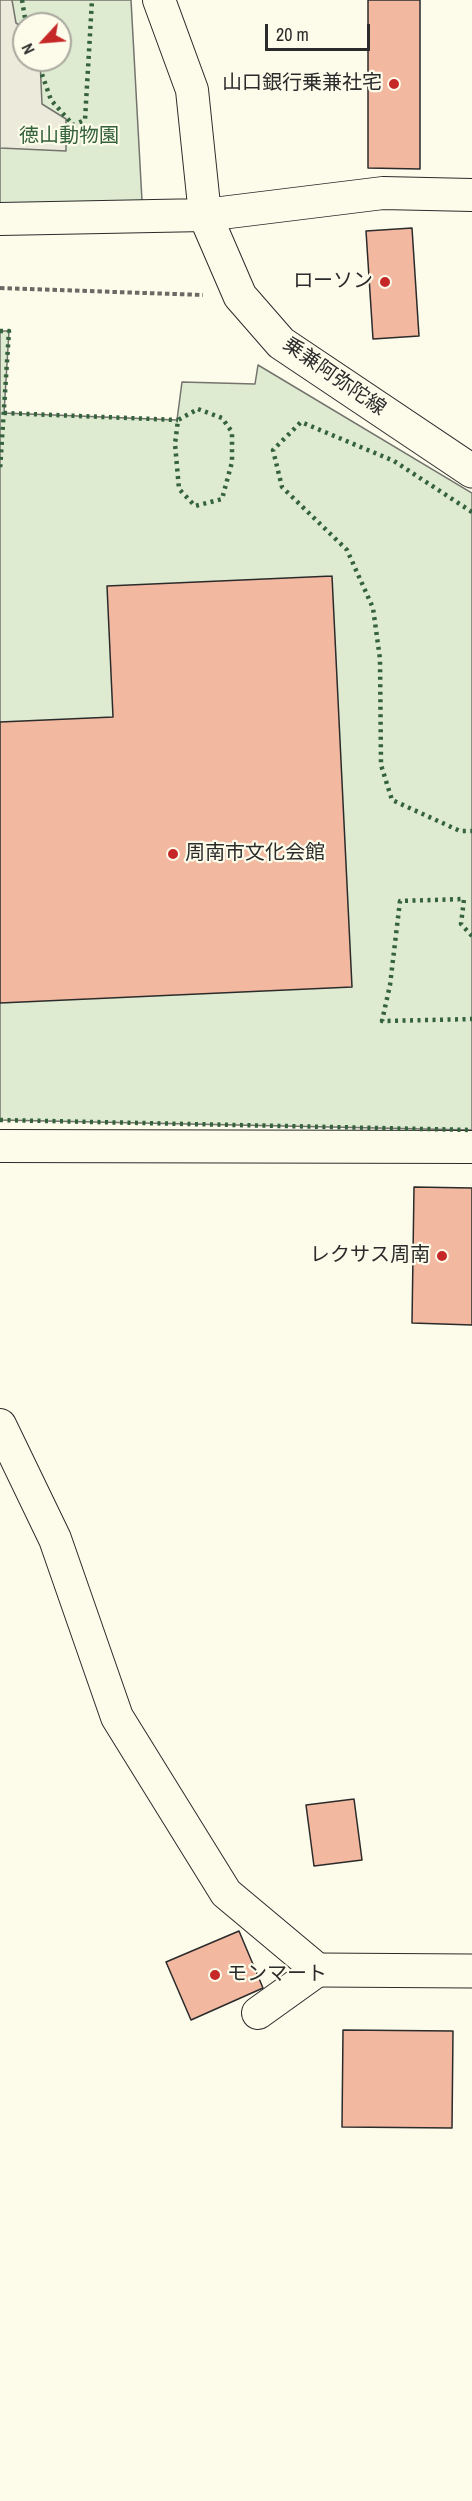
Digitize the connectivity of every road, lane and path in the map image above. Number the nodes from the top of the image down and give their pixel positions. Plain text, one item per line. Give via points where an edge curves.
1 (159, 0) edge
2 (472, 195) edge
3 (205, 215) junction
4 (0, 219) edge
5 (0, 288) edge
6 (240, 296) junction
7 (472, 471) edge
8 (0, 1146) edge
9 (472, 1147) edge
10 (0, 1425) edge
11 (318, 1971) junction
12 (472, 1971) edge
13 (258, 2013) dead end

1 - 3 street via 192,90
2 - 3 street via 383,193
3 - 4 street
3 - 6 street, 乗兼阿弥陀線
5 - 6 path
6 - 7 street, 乗兼阿弥陀線 via 281,343
8 - 9 street
10 - 11 street via 55,1539 117,1717 226,1893
11 - 12 street
11 - 13 street

